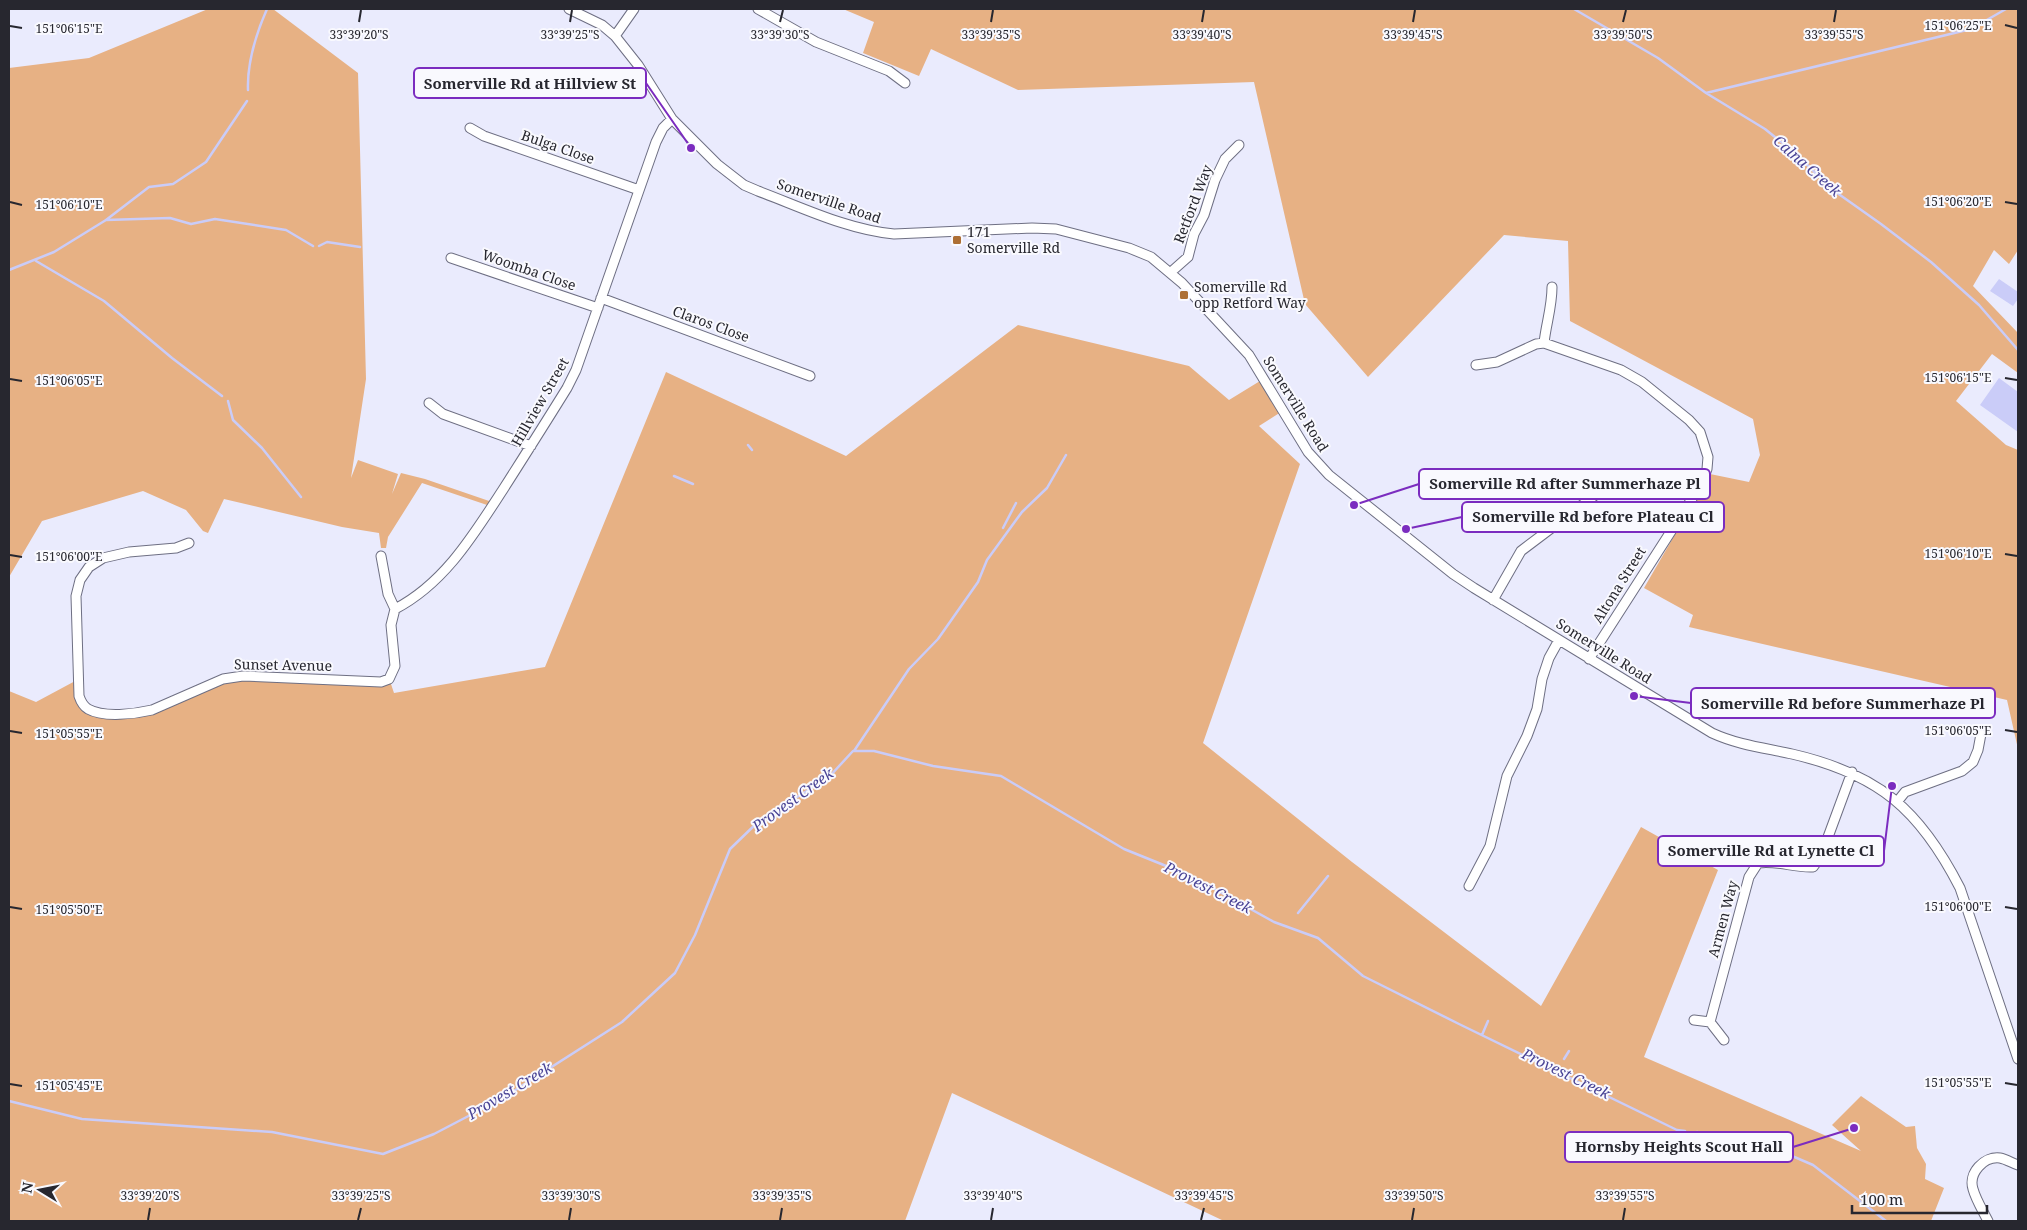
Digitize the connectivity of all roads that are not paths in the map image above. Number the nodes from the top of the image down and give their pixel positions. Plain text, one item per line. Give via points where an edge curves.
1 (569, 9) edge
2 (634, 9) edge
3 (758, 9) edge
4 (615, 36) junction
5 (905, 83) dead end
6 (672, 119) junction
7 (470, 128) dead end
8 (1239, 145) dead end
9 (639, 190) junction
10 (451, 258) dead end
11 (1171, 272) junction
12 (1552, 287) dead end
13 (601, 298) junction
14 (598, 308) junction
15 (1544, 343) junction
16 (1476, 365) dead end
17 (810, 376) dead end
18 (429, 402) dead end
19 (531, 446) junction
20 (1598, 493) dead end
21 (189, 543) dead end
22 (381, 556) dead end
23 (1493, 600) junction
24 (395, 608) junction
25 (1559, 640) junction
26 (1589, 659) junction
27 (1981, 734) dead end
28 (1852, 772) junction
29 (1897, 802) junction
30 (1469, 886) dead end
31 (1694, 1020) dead end
32 (1710, 1022) junction
33 (1724, 1040) dead end
34 (2018, 1056) edge
35 (2018, 1165) edge
36 (1988, 1221) edge

1 - 4 street, Somerville Road
2 - 4 street
3 - 5 street via 816,42 889,71
4 - 6 street, Somerville Road via 638,65
6 - 9 street, Hillview Street via 656,142
6 - 11 street, Somerville Road via 717,164 744,185 861,229 894,234 1056,229 1136,251 1158,261
7 - 9 street, Bulga Close via 484,136
8 - 11 street, Retford Way via 1225,159 1215,180 1188,257
9 - 13 street, Hillview Street
10 - 14 street, Woomba Close
11 - 23 street, Somerville Road via 1249,355 1295,433 1318,464 1453,574
12 - 15 street
13 - 14 street, Hillview Street
13 - 17 street, Claros Close
14 - 19 street, Hillview Street via 576,370
15 - 16 street via 1497,362
15 - 26 street, Altona Street via 1621,370 1642,382 1700,432 1708,457 1708,469 1702,483
18 - 19 street via 443,414
19 - 24 street, Hillview Street via 452,563 407,602
20 - 23 street via 1522,552
21 - 24 street, Sunset Avenue via 176,548 102,558 89,566 80,580 76,596 78,682 82,705 88,710 118,714 152,710 223,679 243,676 381,682 389,679 395,666 391,625
22 - 24 street, Sunset Avenue via 388,594
23 - 25 street, Somerville Road
25 - 26 street, Somerville Road
25 - 30 street via 1544,672 1537,709 1527,736 1507,776 1490,846
26 - 28 street, Somerville Road via 1720,737
27 - 29 street via 1973,762 1962,771 1905,792
28 - 29 street, Somerville Road
28 - 32 street, Armen Way via 1814,867 1772,861 1758,864 1749,877
29 - 34 street, Somerville Road via 1924,830 1960,888
31 - 32 street
32 - 33 street
35 - 36 street via 1999,1158 1987,1160 1975,1172 1972,1188

